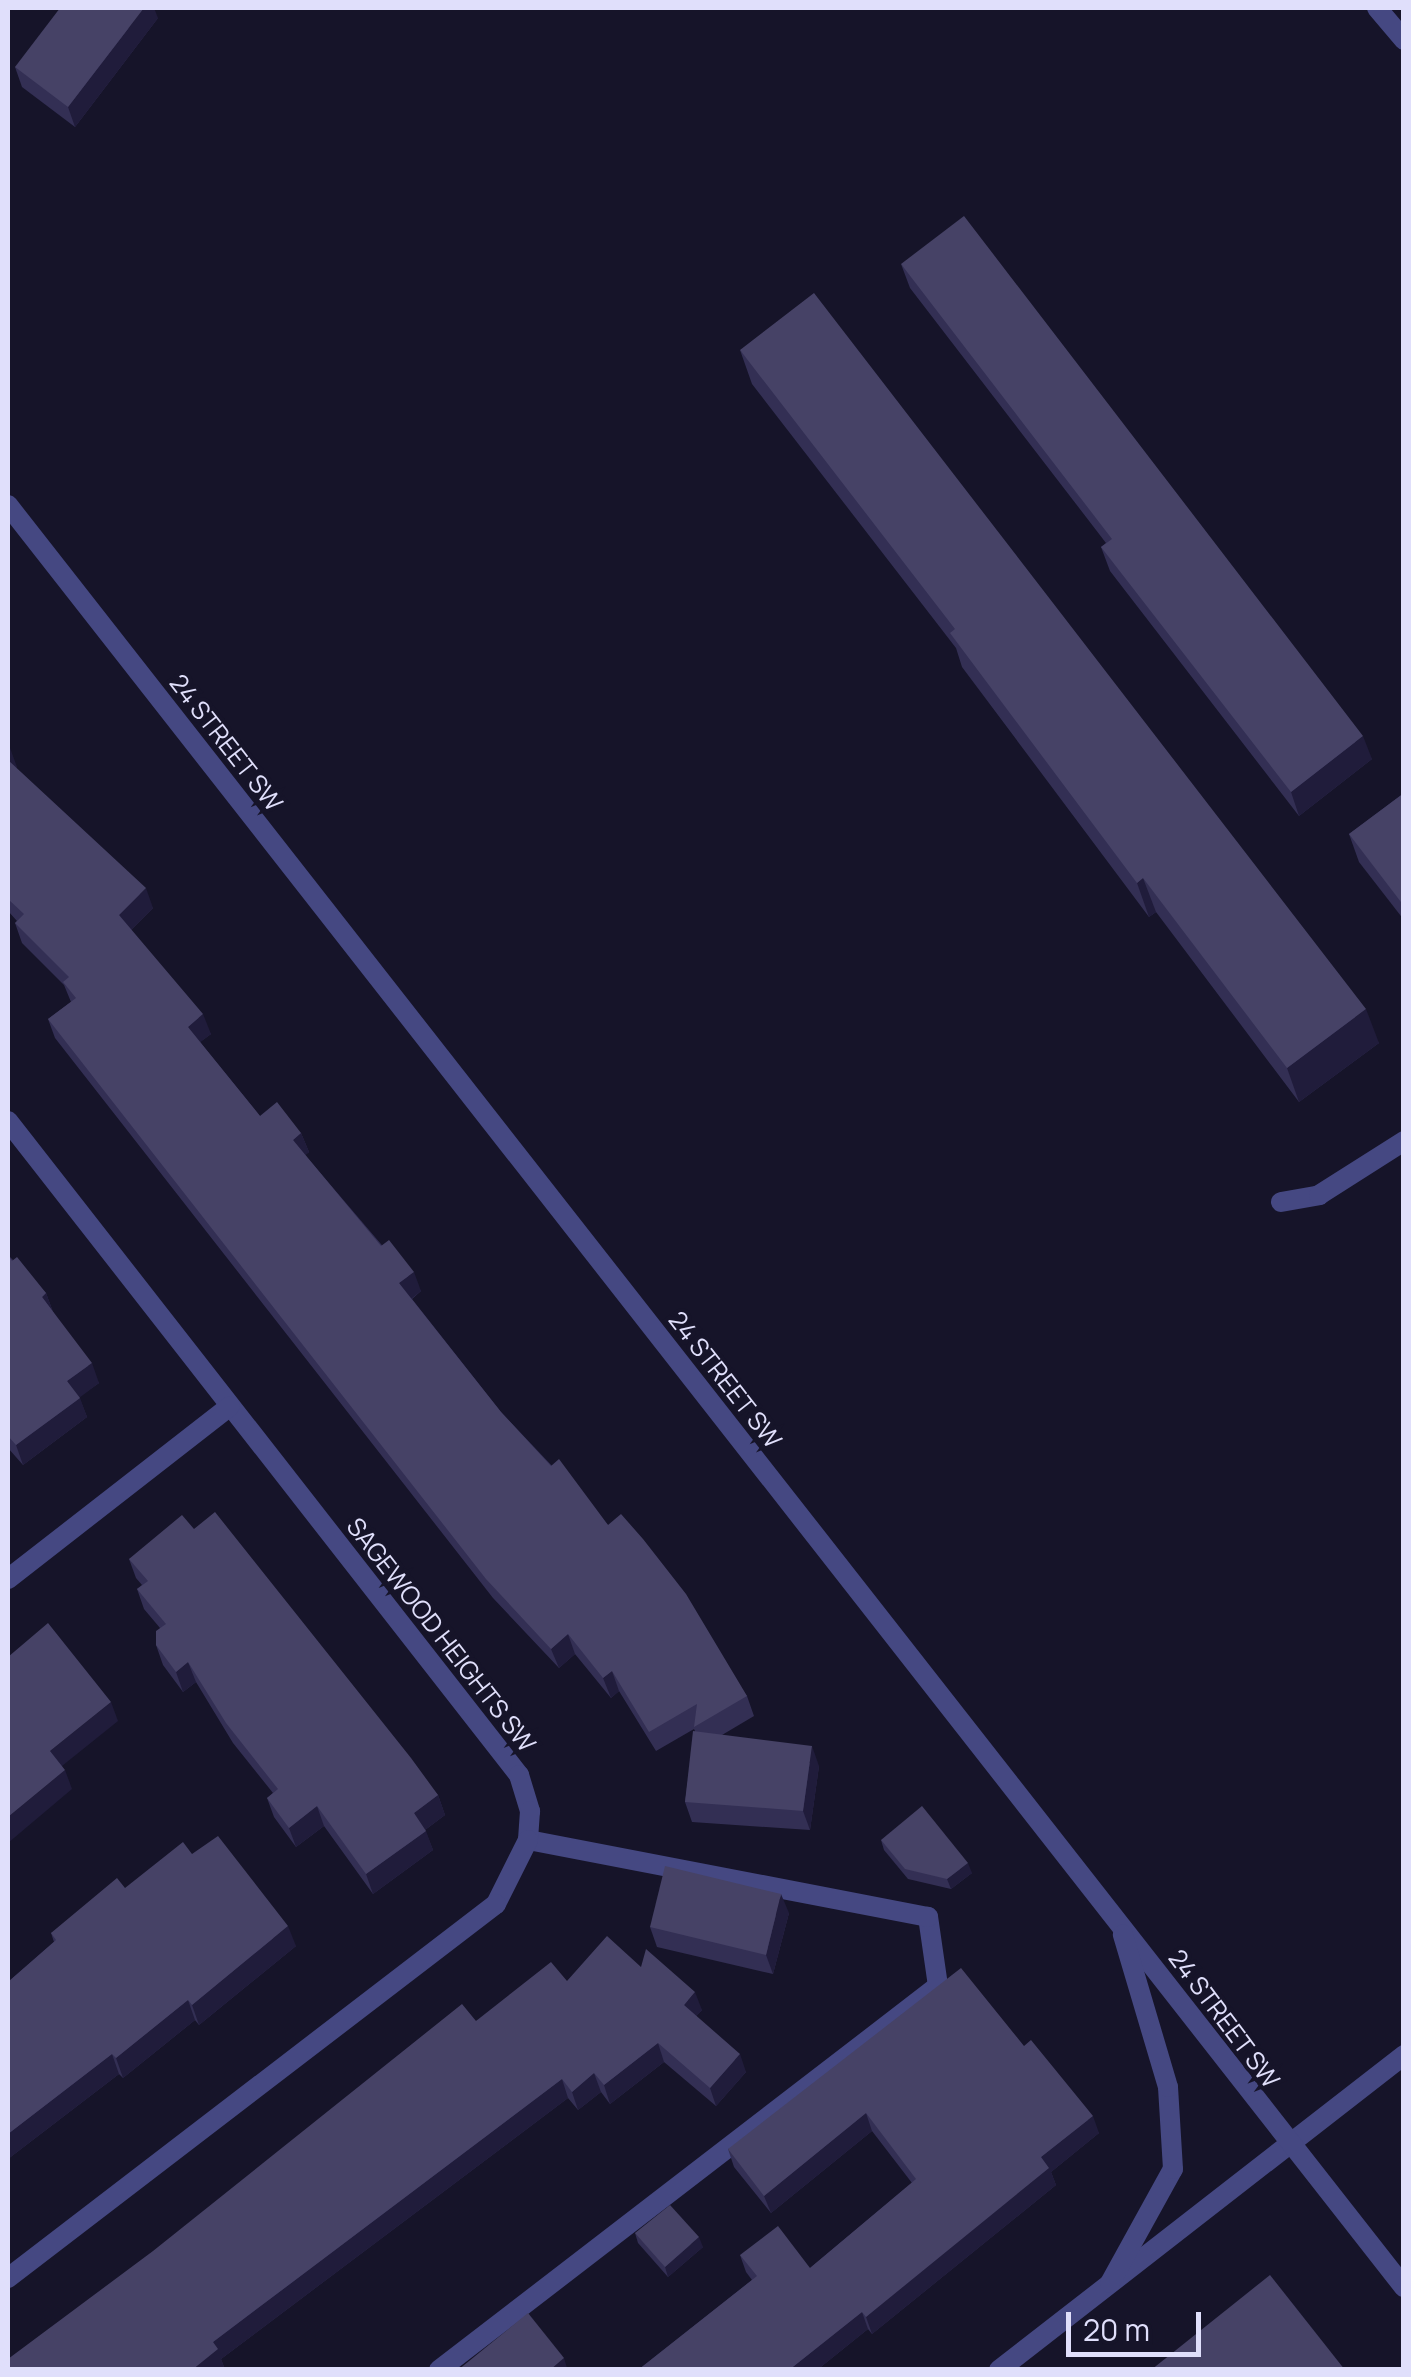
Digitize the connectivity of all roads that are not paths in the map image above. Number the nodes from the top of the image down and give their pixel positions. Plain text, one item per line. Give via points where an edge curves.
1 (1377, 8) edge
2 (1404, 40) edge
3 (8, 505) edge
4 (8, 1121) edge
5 (1404, 1141) edge
6 (1281, 1202) dead end
7 (230, 1406) junction
8 (8, 1579) edge
9 (528, 1840) junction
10 (1120, 1924) junction
11 (1404, 2055) edge
12 (1288, 2146) junction
13 (8, 2278) edge
14 (1110, 2284) junction
15 (1404, 2286) edge
16 (439, 2370) edge
17 (1000, 2370) edge

1 - 2 street
3 - 10 street, 24 STREET SW
4 - 7 street, SAGEWOOD HEIGHTS SW
5 - 6 street via 1319,1195
7 - 8 street
7 - 9 street, SAGEWOOD HEIGHTS SW via 519,1775 530,1811
9 - 13 street via 496,1904
9 - 16 street via 928,1917 938,1986
10 - 12 street, 24 STREET SW
10 - 14 street via 1168,2087 1173,2168
11 - 12 street
12 - 14 street
12 - 15 street, 24 STREET SW
14 - 17 street

